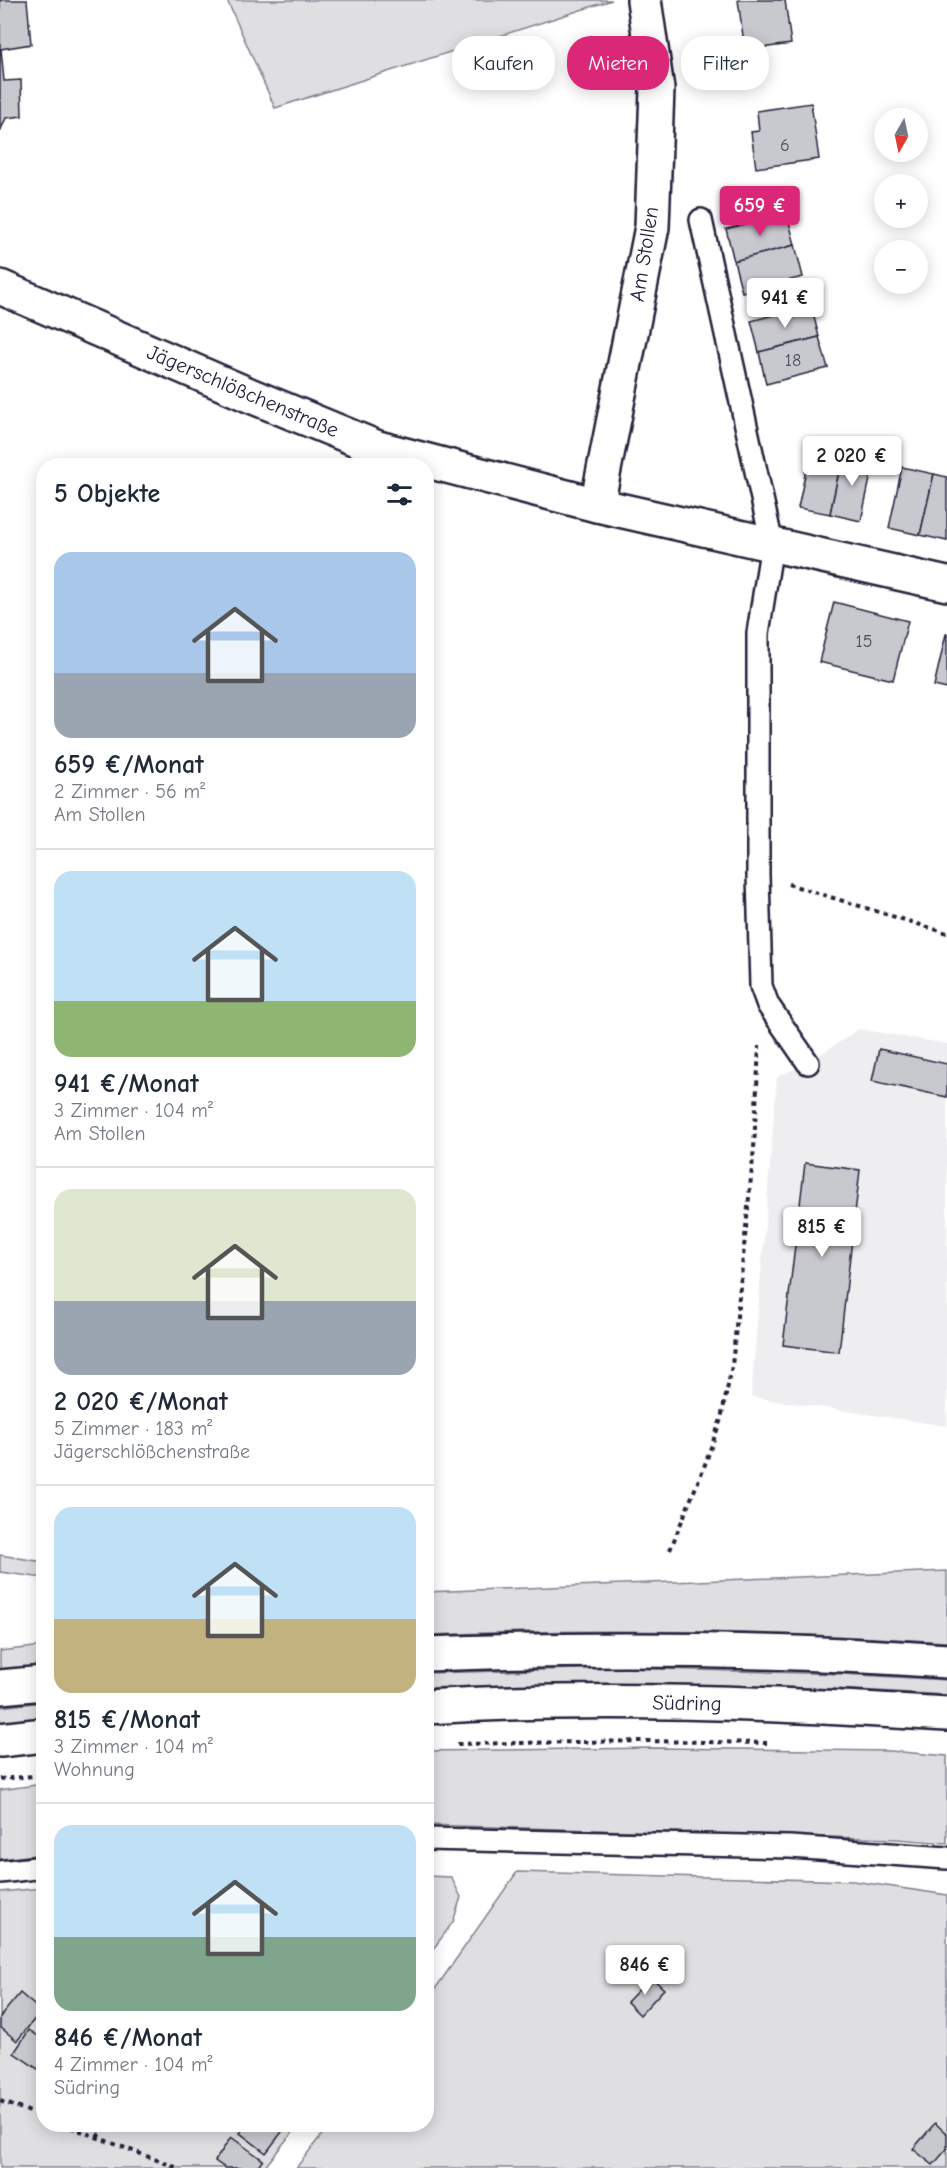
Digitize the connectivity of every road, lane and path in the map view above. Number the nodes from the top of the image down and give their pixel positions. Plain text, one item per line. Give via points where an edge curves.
1 (644, 0) edge
2 (701, 220) dead end
3 (0, 287) edge
4 (416, 458) edge
5 (434, 463) edge
6 (597, 505) junction
7 (772, 544) junction
8 (947, 584) edge
9 (758, 875) junction
10 (947, 933) edge
11 (759, 1044) dead end
12 (808, 1063) dead end
13 (670, 1550) dead end
14 (434, 1654) edge
15 (947, 1661) edge
16 (36, 1684) edge
17 (0, 1687) edge
18 (434, 1707) edge
19 (947, 1714) edge
20 (36, 1736) edge
21 (0, 1740) edge
22 (773, 1743) dead end
23 (449, 1744) dead end
24 (36, 1776) edge
25 (0, 1779) edge
26 (434, 1839) edge
27 (947, 1858) edge
28 (36, 1868) edge
29 (0, 1872) edge
30 (0, 2101) edge
31 (36, 2114) edge
32 (84, 2132) edge
33 (101, 2132) edge
34 (97, 2137) junction
35 (178, 2168) edge

1 - 6 street, Am Stollen via 657,89 652,227
2 - 7 lane
3 - 4 street, Jägerschlößchenstraße via 378,448
5 - 6 street, Jägerschlößchenstraße
6 - 7 street, Jägerschlößchenstraße
7 - 8 street, Jägerschlößchenstraße
7 - 9 lane via 758,633
9 - 10 path
9 - 12 lane via 761,986 768,1005
11 - 13 path via 754,1148 732,1366 721,1419
14 - 15 street via 517,1650 762,1652
16 - 17 street
18 - 19 street, Südring via 651,1702
20 - 21 street
22 - 23 path
24 - 25 path
26 - 27 lane via 790,1847
28 - 29 lane
30 - 31 path
32 - 34 path
33 - 34 path
34 - 35 path

